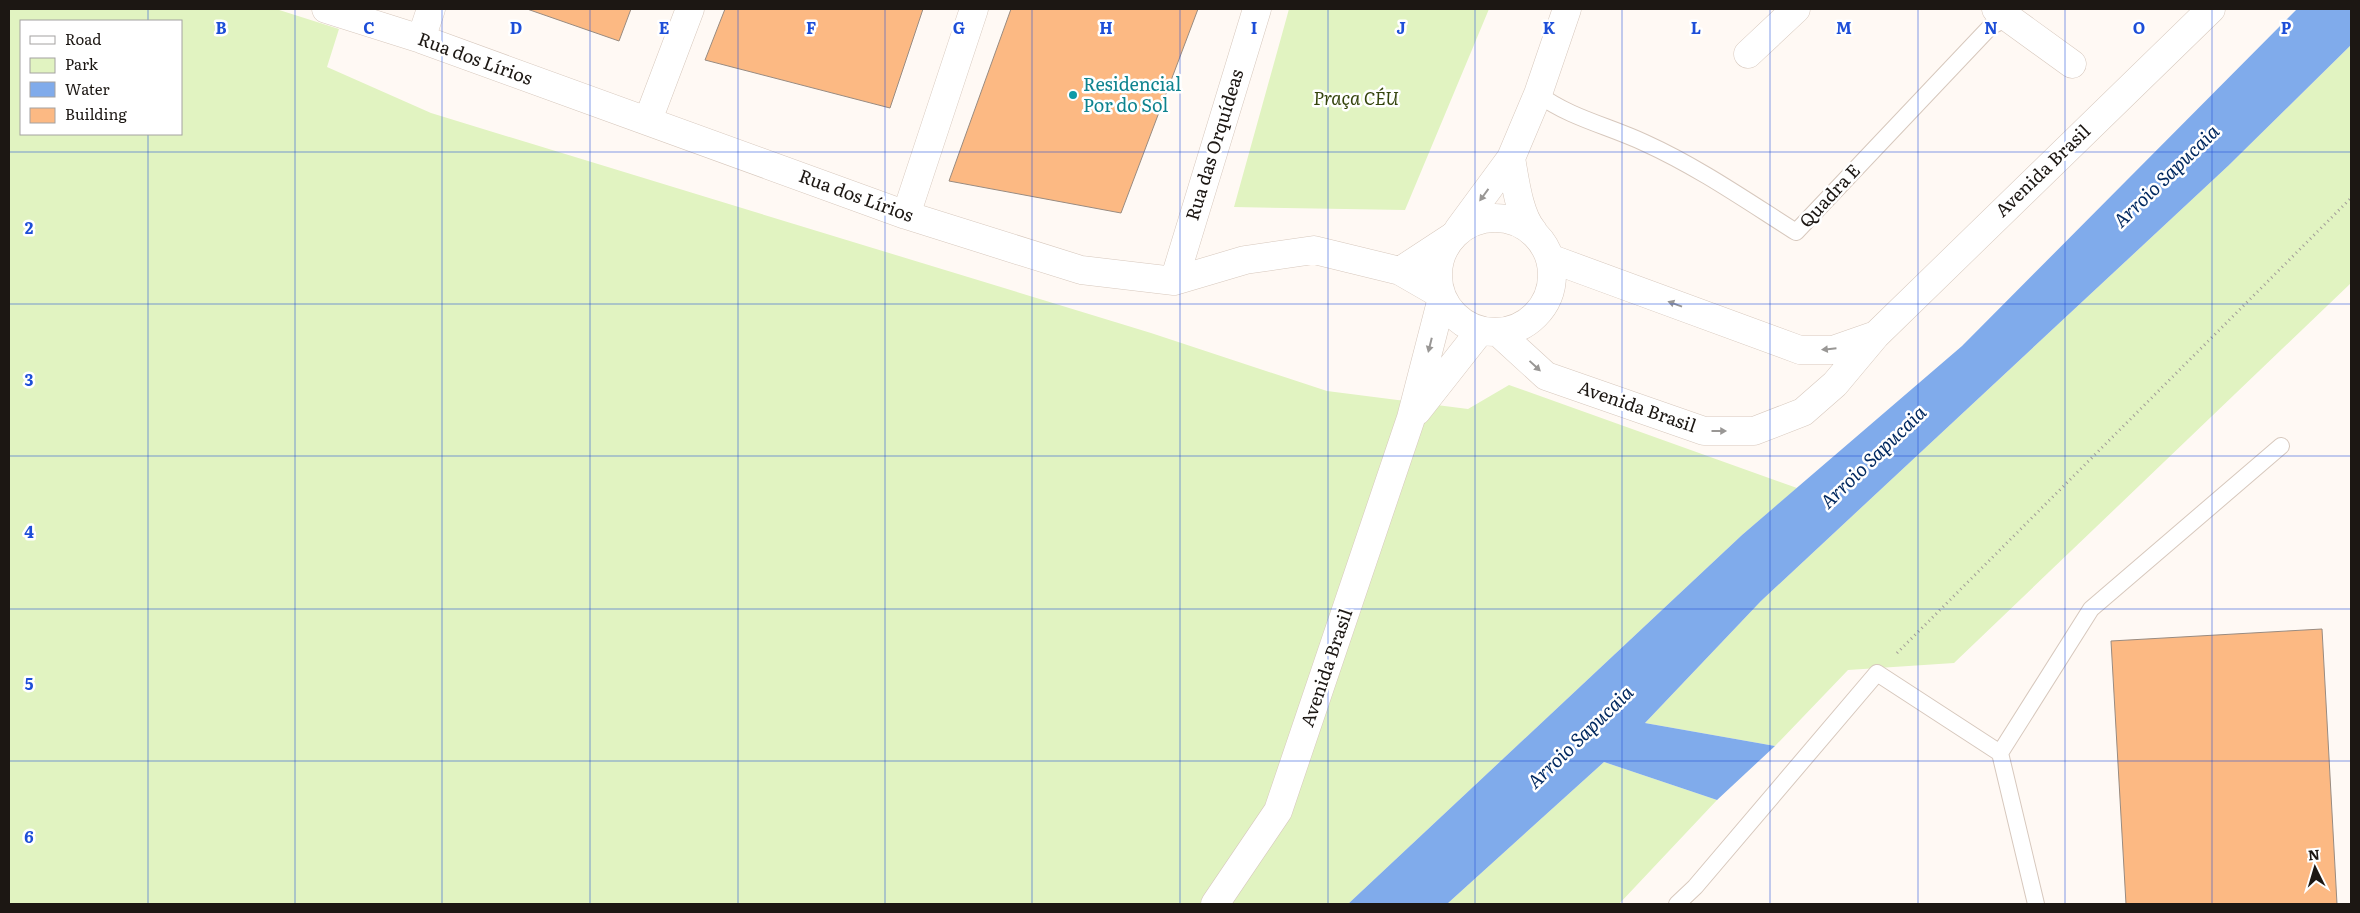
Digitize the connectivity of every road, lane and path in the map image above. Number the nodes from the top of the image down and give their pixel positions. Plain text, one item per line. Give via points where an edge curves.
1 (326, 9) edge
2 (431, 9) edge
3 (690, 9) edge
4 (974, 9) edge
5 (1257, 9) edge
6 (1567, 9) edge
7 (1796, 9) edge
8 (2211, 9) edge
9 (2008, 12) edge
10 (420, 39) junction
11 (1748, 54) dead end
12 (2072, 64) dead end
13 (1538, 94) junction
14 (648, 120) junction
15 (1511, 158) junction
16 (2351, 198) edge
17 (906, 214) junction
18 (1534, 232) junction
19 (1455, 234) junction
20 (1552, 259) junction
21 (1400, 271) junction
22 (1174, 281) junction
23 (1441, 296) junction
24 (1490, 332) junction
25 (1876, 335) junction
26 (1411, 418) junction
27 (2281, 446) dead end
28 (1877, 673) junction
29 (2000, 753) junction
30 (1215, 904) edge
31 (1677, 904) edge
32 (2036, 904) edge

1 - 10 street, Rua dos Lírios
2 - 10 street
3 - 14 street
4 - 17 street
5 - 22 street, Rua das Orquídeas
6 - 13 street
7 - 11 street
8 - 25 street, Avenida Brasil
9 - 12 street
9 - 13 lane, Quadra E via 1991,26 1796,232 1715,181 1645,143 1557,108
10 - 14 street, Rua dos Lírios
13 - 15 street
14 - 17 street, Rua dos Lírios
15 - 18 street via 1519,198
15 -> 19 street
16 - 28 path
17 - 22 street, Rua dos Lírios via 1081,270
18 - 19 street via 1504,218 1479,220
18 - 20 street
19 - 21 street
19 - 23 street via 1442,254 1438,274
20 - 24 street via 1551,293 1543,308 1531,321 1516,329
25 -> 20 street, Avenida Brasil via 1833,350 1800,350
21 - 22 street, Rua dos Lírios via 1314,250 1245,260
21 - 23 street, Rua dos Lírios
23 - 24 street via 1464,324
23 -> 26 street, Avenida Brasil
24 -> 25 street, Avenida Brasil via 1546,376 1704,431 1754,431 1803,412 1835,384
24 - 26 street, Avenida Brasil
26 - 30 street, Avenida Brasil via 1278,811
27 - 29 lane via 2091,609
28 - 29 lane
28 - 31 lane
29 - 32 lane

